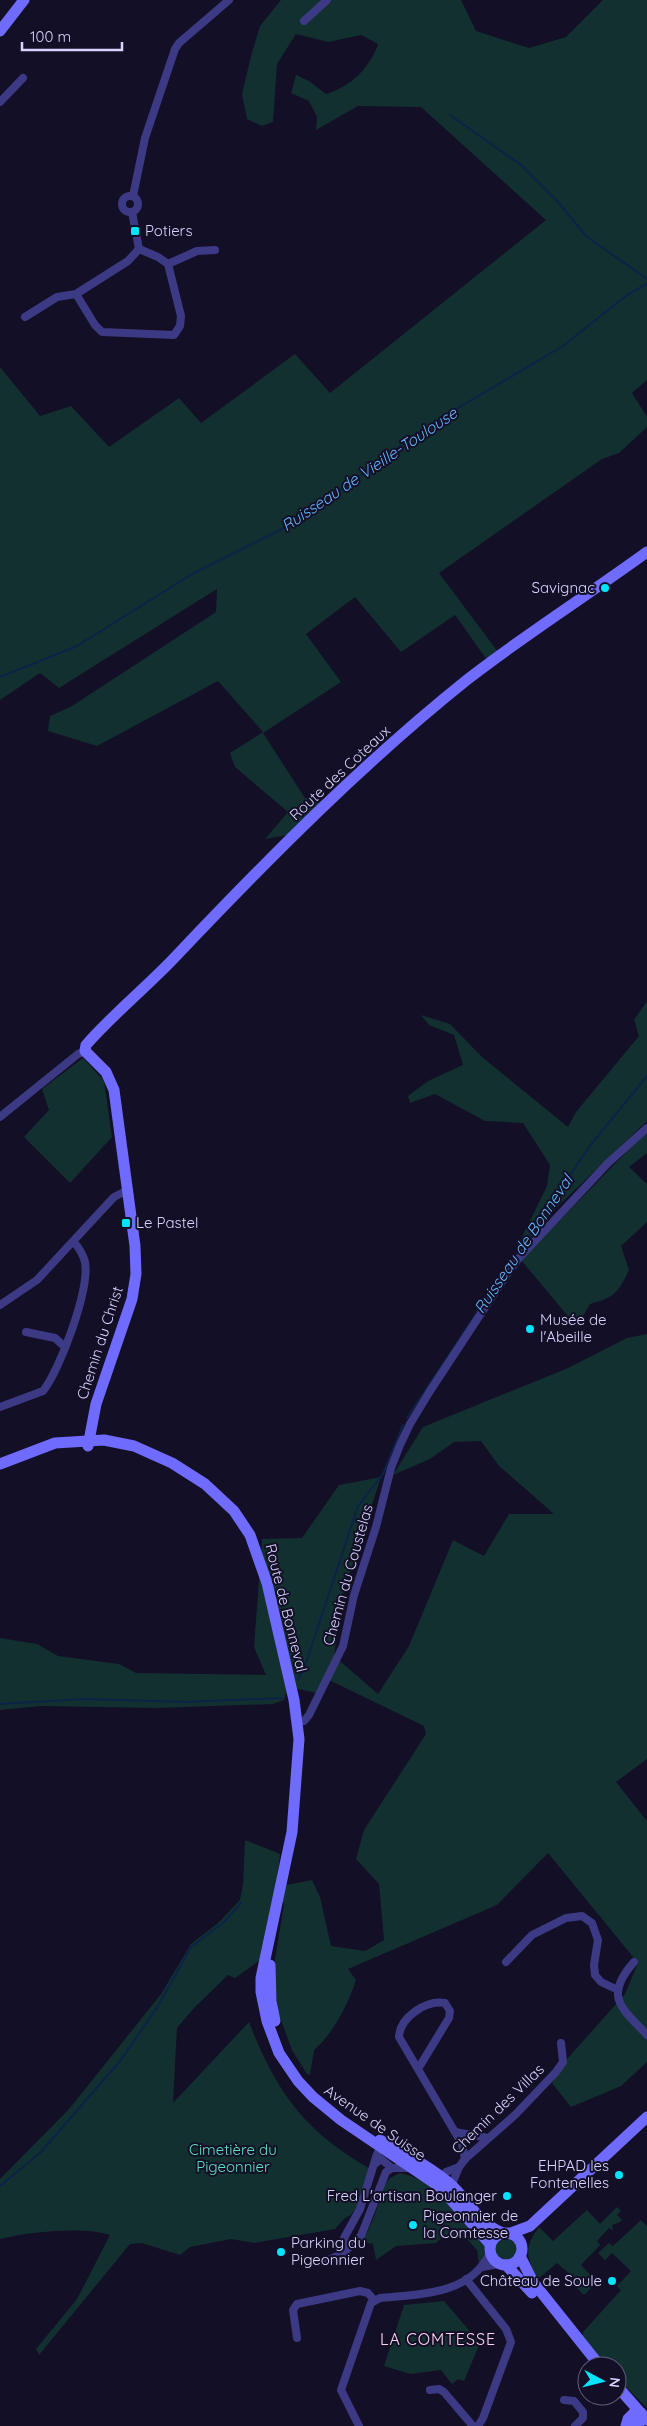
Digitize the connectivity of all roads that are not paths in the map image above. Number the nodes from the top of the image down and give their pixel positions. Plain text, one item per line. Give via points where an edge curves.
1 (24, 0) edge
2 (229, 0) edge
3 (327, 0) edge
4 (304, 21) dead end
5 (0, 31) edge
6 (23, 78) dead end
7 (0, 102) edge
8 (134, 196) junction
9 (132, 212) junction
10 (139, 249) junction
11 (215, 250) dead end
12 (168, 264) junction
13 (76, 294) junction
14 (25, 317) dead end
15 (647, 552) edge
16 (85, 1051) junction
17 (0, 1117) edge
18 (647, 1128) edge
19 (128, 1190) junction
20 (129, 1204) junction
21 (109, 1205) junction
22 (74, 1242) junction
23 (0, 1305) edge
24 (26, 1332) dead end
25 (65, 1347) junction
26 (0, 1407) edge
27 (88, 1443) junction
28 (1, 1463) edge
29 (298, 1723) junction
30 (506, 1962) dead end
31 (634, 1962) dead end
32 (618, 1990) junction
33 (647, 2035) edge
34 (561, 2043) dead end
35 (418, 2069) junction
36 (647, 2117) edge
37 (455, 2132) junction
38 (488, 2138) junction
39 (382, 2145) junction
40 (465, 2159) junction
41 (375, 2164) junction
42 (392, 2168) junction
43 (411, 2168) junction
44 (445, 2183) junction
45 (530, 2226) junction
46 (507, 2233) junction
47 (490, 2248) junction
48 (346, 2250) junction
49 (521, 2251) junction
50 (324, 2262) dead end
51 (503, 2265) junction
52 (482, 2267) junction
53 (466, 2278) junction
54 (374, 2300) junction
55 (297, 2338) dead end
56 (585, 2356) edge
57 (592, 2356) edge
58 (430, 2390) dead end
59 (564, 2400) dead end
60 (627, 2400) edge
61 (627, 2405) edge
62 (641, 2420) edge
63 (359, 2426) edge
64 (473, 2426) edge
65 (478, 2426) edge
66 (575, 2426) edge
67 (626, 2426) edge

1 - 5 street
2 - 8 street via 175,49 145,138
3 - 4 street
6 - 7 street
8 - 9 street via 138,204
8 - 9 street via 124,198 122,205 126,211
9 - 10 street
10 - 12 street
10 - 13 street via 128,261
11 - 12 street via 197,250
12 - 13 street via 181,316 180,326 174,334 102,332 94,325
13 - 14 street via 57,298
15 - 16 street, Route des Coteaux via 505,652 414,725 237,892 153,980 103,1025 86,1045
16 - 17 street
16 - 19 street, Chemin du Christ via 102,1066 112,1082
18 - 29 street, Chemin du Coustelas via 608,1164 520,1258 410,1424 391,1468 340,1656 309,1715
19 - 20 street, Chemin du Christ
19 - 21 street via 114,1197
20 - 21 street
20 - 27 street, Chemin du Christ via 136,1263 135,1288 96,1404
21 - 22 street
22 - 23 street via 37,1280
22 - 25 street via 82,1252 84,1284
24 - 25 street via 55,1338
25 - 26 street via 43,1391
27 - 28 street, Route de Bonneval
27 - 29 street, Route de Bonneval via 157,1456 205,1484 234,1511 250,1535 267,1583
29 - 39 street, Avenue de Suisse via 292,1832 274,1923 269,1975 276,2026 285,2048 303,2076 328,2103
30 - 32 street via 532,1936 566,1918 582,1916 592,1923 598,1940 595,1975 600,1982
31 - 32 street via 624,1972
32 - 33 street via 621,2006
34 - 38 street, Chemin des Villas via 562,2066 530,2102
35 - 35 street via 400,2041 400,2029 412,2013 437,2002 445,2003 450,2010 449,2018
35 - 37 street
36 - 45 street
37 - 38 street
37 - 40 street
38 - 40 street, Chemin des Villas
39 - 41 street
39 - 43 street, Avenue de Suisse
39 - 44 street, Avenue de Suisse via 426,2165
40 - 44 street, Chemin des Villas
41 - 42 street via 381,2159
41 - 48 street via 360,2209 344,2238
42 - 43 street
42 - 48 street via 381,2180 361,2236
43 - 44 street, Avenue de Suisse
44 - 46 street, Avenue de Suisse via 489,2226
44 - 47 street, Avenue de Suisse
45 - 46 street
45 - 49 street
46 - 47 street via 496,2236
46 - 49 street via 518,2237
47 - 51 street via 493,2260
47 - 52 street
48 - 50 street
49 - 51 street via 513,2264
49 - 57 street via 533,2282
51 - 52 street
51 - 56 street
52 - 53 street
53 - 54 street via 445,2291
53 - 65 street via 506,2329 512,2342
54 - 55 street via 368,2293 360,2291 298,2304 293,2310
54 - 63 street via 342,2387 342,2396
58 - 64 street via 444,2392
59 - 66 street via 574,2401 583,2412 583,2418
60 - 62 street
61 - 62 street
62 - 67 street via 628,2419

